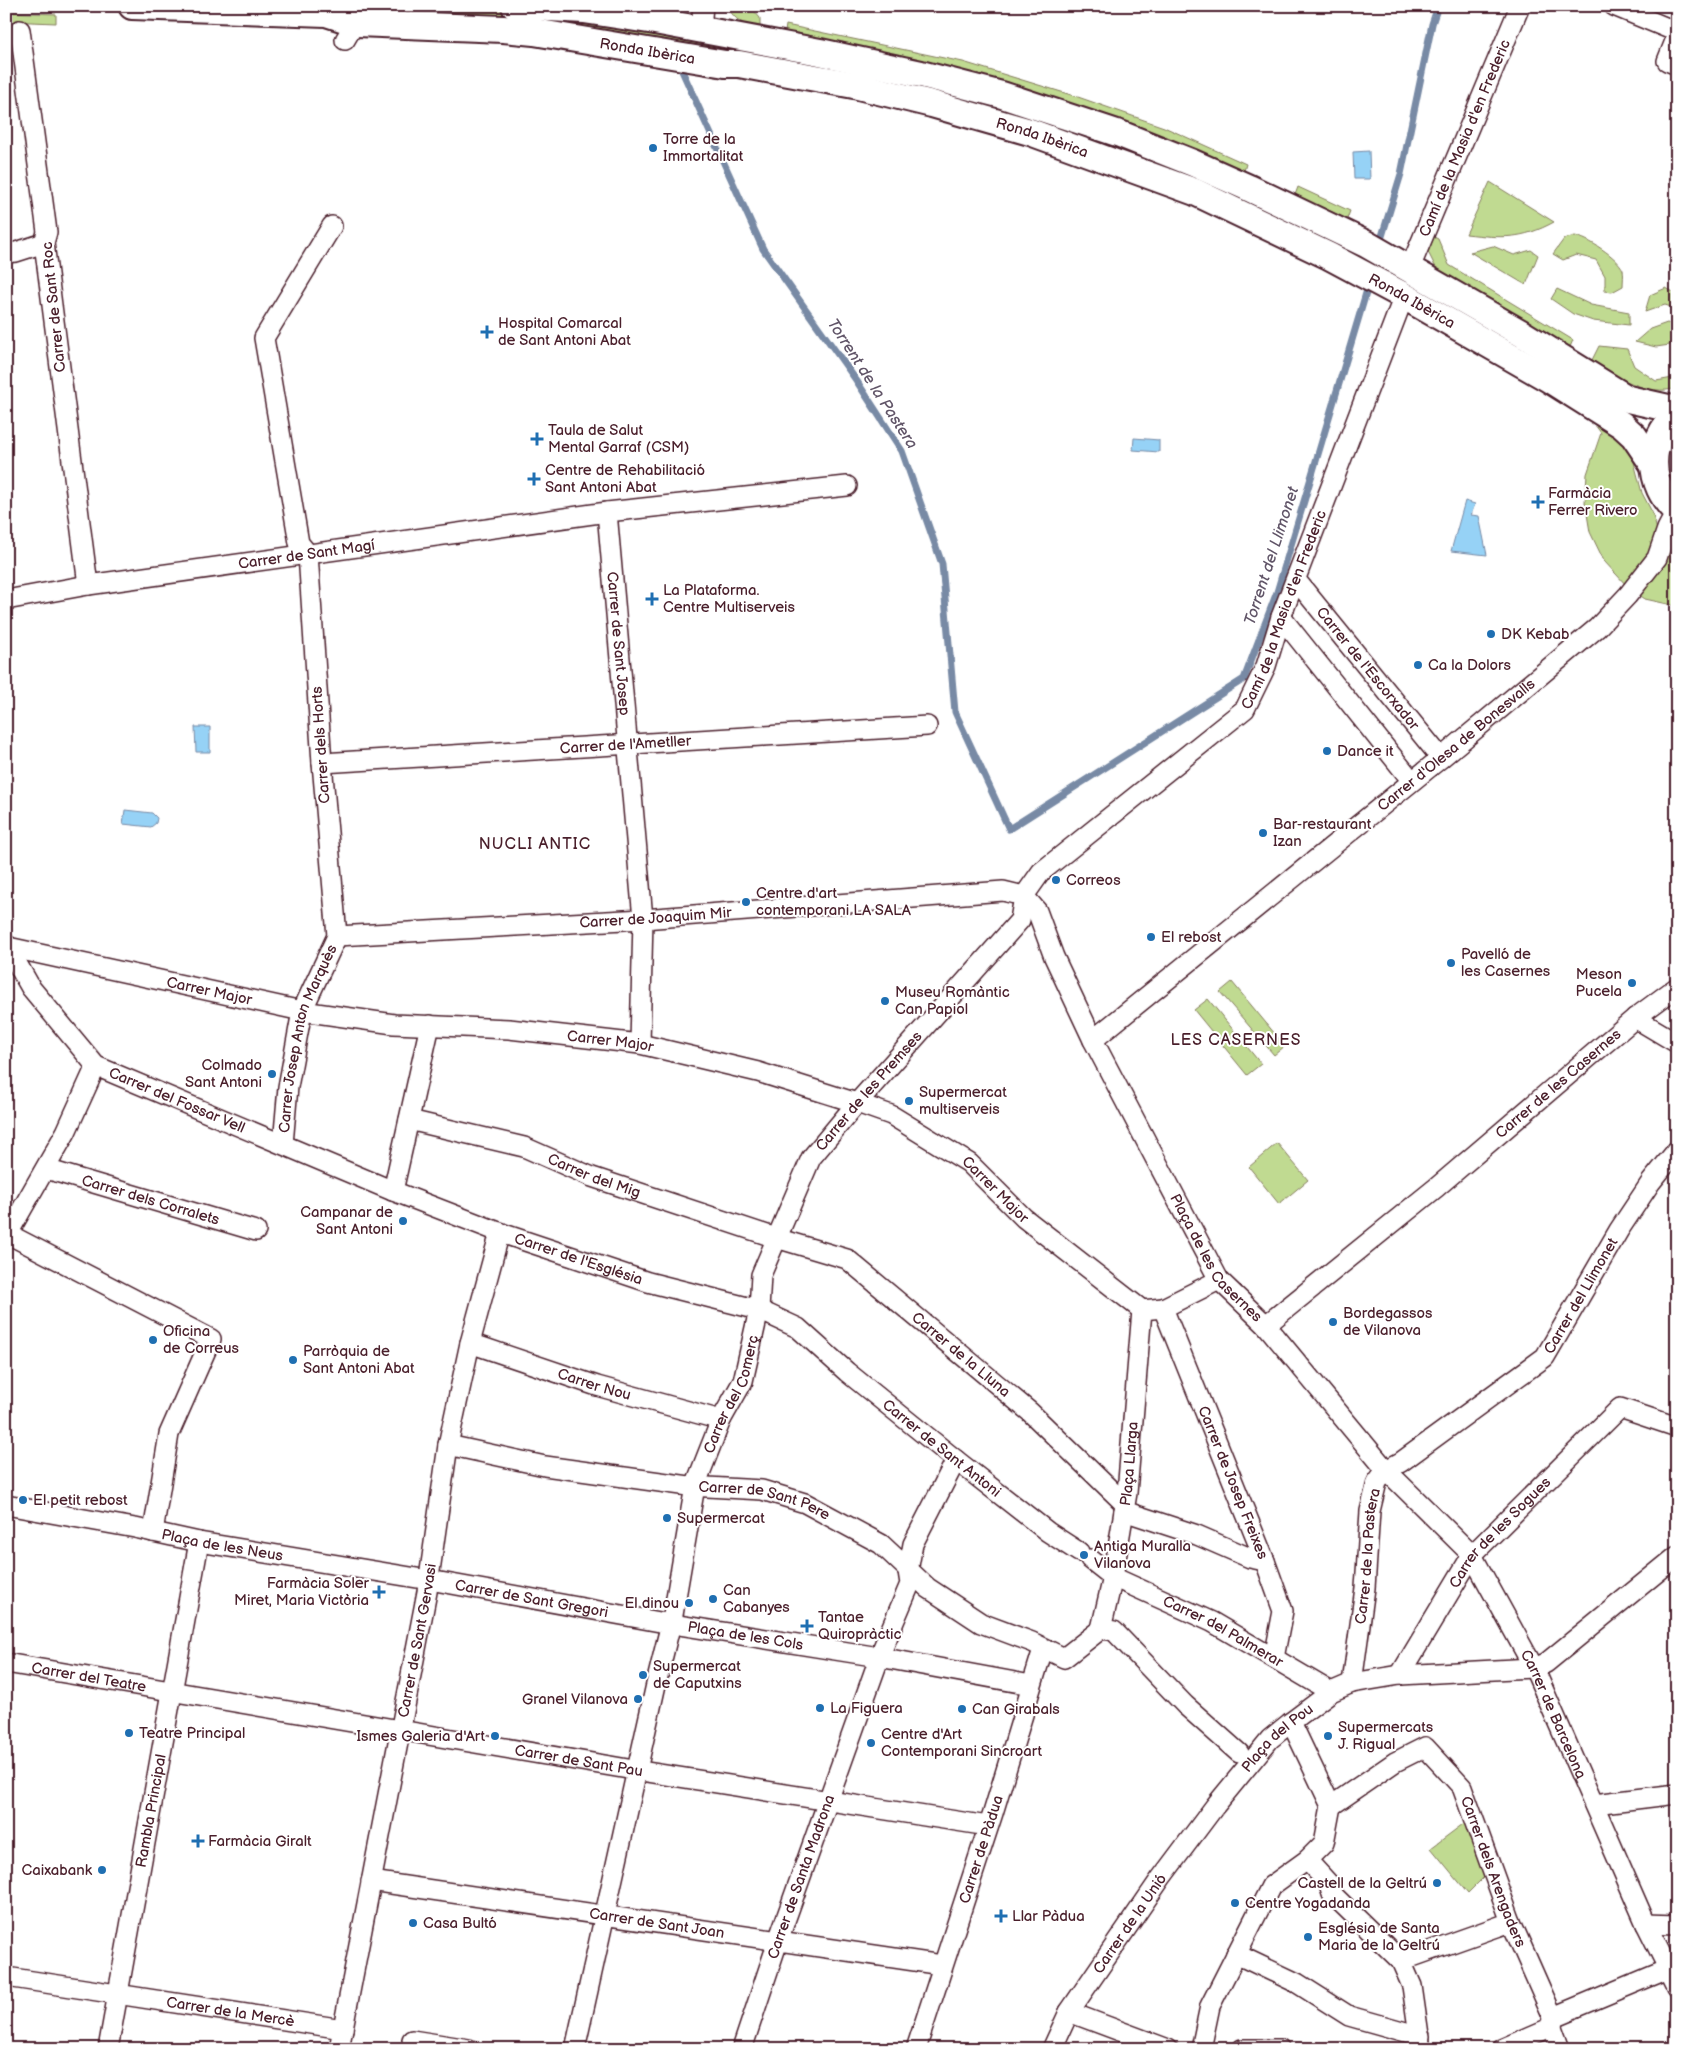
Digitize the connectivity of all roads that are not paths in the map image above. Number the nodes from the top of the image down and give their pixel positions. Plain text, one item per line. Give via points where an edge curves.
1 (132, 6) edge
2 (515, 6) edge
3 (1520, 6) edge
4 (1614, 6) edge
5 (702, 17) edge
6 (20, 30) dead end
7 (1677, 32) edge
8 (1677, 36) edge
9 (1677, 66) edge
10 (332, 226) dead end
11 (44, 243) junction
12 (6, 253) edge
13 (1410, 268) junction
14 (1404, 296) junction
15 (1677, 410) edge
16 (1677, 414) edge
17 (1653, 464) junction
18 (847, 486) dead end
19 (607, 512) junction
20 (1676, 512) edge
21 (308, 554) junction
22 (1296, 580) junction
23 (88, 585) junction
24 (6, 600) edge
25 (1281, 617) junction
26 (927, 726) dead end
27 (628, 745) junction
28 (1441, 758) junction
29 (322, 763) junction
30 (1412, 781) junction
31 (1024, 896) junction
32 (642, 919) junction
33 (337, 936) junction
34 (7, 946) edge
35 (1677, 986) edge
36 (302, 1011) junction
37 (1635, 1018) junction
38 (430, 1025) junction
39 (1093, 1040) junction
40 (1677, 1043) edge
41 (640, 1044) junction
42 (96, 1066) junction
43 (857, 1103) junction
44 (409, 1120) junction
45 (283, 1144) junction
46 (1677, 1150) edge
47 (46, 1168) junction
48 (1441, 1183) joint
49 (393, 1191) junction
50 (256, 1231) dead end
51 (500, 1232) junction
52 (779, 1233) junction
53 (7, 1234) edge
54 (1219, 1280) junction
55 (1163, 1308) junction
56 (759, 1310) junction
57 (1142, 1310) junction
58 (1266, 1326) junction
59 (470, 1343) junction
60 (721, 1420) junction
61 (1677, 1427) edge
62 (448, 1445) junction
63 (956, 1460) junction
64 (1386, 1470) junction
65 (695, 1486) junction
66 (6, 1505) edge
67 (1124, 1507) junction
68 (153, 1532) junction
69 (199, 1542) junction
70 (1472, 1554) junction
71 (1677, 1556) edge
72 (314, 1561) joint
73 (1265, 1561) junction
74 (908, 1571) junction
75 (1113, 1577) junction
76 (429, 1580) junction
77 (666, 1622) junction
78 (1101, 1629) junction
79 (1044, 1649) junction
80 (884, 1655) junction
81 (1274, 1658) junction
82 (6, 1663) edge
83 (1534, 1668) junction
84 (1400, 1675) junction
85 (1352, 1683) junction
86 (1031, 1685) junction
87 (171, 1691) junction
88 (1331, 1692) junction
89 (1291, 1722) junction
90 (400, 1731) junction
91 (1239, 1753) dead end
92 (638, 1770) junction
93 (1677, 1794) edge
94 (829, 1802) junction
95 (1594, 1804) junction
96 (1215, 1806) joint
97 (1330, 1813) junction
98 (988, 1826) junction
99 (1306, 1860) junction
100 (371, 1882) junction
101 (604, 1916) junction
102 (1511, 1922) junction
103 (1646, 1924) junction
104 (1677, 1925) edge
105 (778, 1942) junction
106 (1236, 1954) junction
107 (1401, 1961) junction
108 (942, 1965) junction
109 (1668, 1969) junction
110 (13, 1978) dead end
111 (1677, 1986) edge
112 (118, 1994) junction
113 (1069, 2012) junction
114 (1553, 2022) junction
115 (343, 2029) junction
116 (412, 2040) dead end
117 (1421, 2043) edge
118 (108, 2049) edge
119 (339, 2049) edge
120 (469, 2049) edge
121 (575, 2049) edge
122 (742, 2049) edge
123 (916, 2049) edge
124 (1052, 2049) edge
125 (1168, 2049) edge
126 (1201, 2049) edge
127 (1242, 2049) edge
128 (1280, 2049) edge
129 (1501, 2049) edge
130 (1560, 2049) edge

1 - 14 street, Ronda Ibèrica via 326,13 350,31 493,28 534,32 854,85 1030,132 1195,192
2 - 5 street, Ronda Ibèrica
3 - 13 street, Camí de la Masia d'en Frederic
4 - 7 street
5 - 13 street, Ronda Ibèrica via 1002,96 1120,134 1233,180
6 - 11 street, Carrer de Sant Roc via 47,232
8 - 9 street via 1667,61
10 - 21 street via 264,338 299,543
11 - 12 street
11 - 23 street, Carrer de Sant Roc
13 - 15 street, Ronda Ibèrica via 1628,399
14 - 17 street, Ronda Ibèrica via 1622,425 1634,436
14 - 22 street, Camí de la Masia d'en Frederic
16 - 17 street via 1657,440
17 - 20 street via 1659,490
18 - 19 street, Carrer de Sant Magí
19 - 21 street, Carrer de Sant Magí
19 - 27 street, Carrer de Sant Josep
20 - 28 street, Carrer d'Olesa de Bonesvalls via 1657,558 1597,628
21 - 23 street, Carrer de Sant Magí
21 - 29 street, Carrer dels Horts
22 - 25 street, Camí de la Masia d'en Frederic
22 - 28 street, Carrer de l'Escorxador
23 - 24 street, Carrer de Sant Magí
25 - 30 street
25 - 31 street, Camí de la Masia d'en Frederic via 1266,666 1245,709 1041,872
26 - 27 street, Carrer de l'Ametller
27 - 29 street, Carrer de l'Ametller
27 - 32 street, Carrer de Sant Josep
28 - 30 street, Carrer d'Olesa de Bonesvalls
29 - 33 street, Carrer dels Horts
30 - 39 street, Carrer d'Olesa de Bonesvalls
31 - 32 street, Carrer de Joaquim Mir via 1003,892
31 - 39 street, Plaça de les Casernes via 1037,911 1054,957
31 - 43 street, Carrer de les Premses via 1020,920
32 - 33 street, Carrer de Joaquim Mir
32 - 41 street, Carrer de Sant Josep
33 - 36 street, Carrer Josep Anton Marquès
34 - 36 street, Carrer Major
34 - 42 street, Carrer del Fossar Vell via 31,988
35 - 37 street, Carrer de les Casernes
36 - 38 street, Carrer Major via 394,1024
36 - 45 street, Carrer Josep Anton Marquès via 288,1087
37 - 40 street
37 - 48 street, Carrer de les Casernes
38 - 41 street, Carrer Major via 509,1029
38 - 44 street
39 - 54 street, Plaça de les Casernes
41 - 43 street, Carrer Major via 758,1072
42 - 45 street, Carrer del Fossar Vell
42 - 47 street
43 - 52 street, Carrer de les Premses via 811,1158
43 - 57 street, Carrer Major via 891,1115 969,1163 1024,1218
44 - 49 street
44 - 52 street, Carrer del Mig via 524,1147 592,1177
45 - 49 street, Carrer del Fossar Vell
46 - 64 street, Carrer del Llimonet via 1619,1230 1545,1357
47 - 50 street, Carrer dels Corralets
47 - 53 street
48 - 58 street, Plaça de les Casernes
49 - 51 street, Carrer de l'Església
51 - 56 street, Carrer de l'Església via 648,1282
51 - 59 street, Carrer de Sant Gervasi
52 - 56 street, Carrer de les Premses via 761,1275
52 - 67 street, Carrer de la Lluna via 847,1259 1030,1412
53 - 68 street, Plaça de les Neus via 211,1338 169,1434
54 - 55 street
54 - 58 street, Plaça de les Casernes
55 - 57 street
55 - 73 street, Carrer de Josep Freixes
56 - 60 street, Carrer del Comerç via 743,1381
56 - 63 street, Carrer de Sant Antoni via 798,1328
57 - 67 street, Plaça Llarga
58 - 64 street, Carrer de la Pastera
59 - 60 street, Carrer Nou via 597,1386
59 - 62 street, Carrer de Sant Gervasi
60 - 65 street, Carrer del Comerç
61 - 70 street, Carrer de les Sogues via 1620,1408
62 - 65 street, Carrer de Sant Pere via 545,1466
62 - 76 street, Carrer de Sant Gervasi
63 - 74 street via 913,1544
63 - 75 street, Carrer de Sant Antoni via 1048,1532
64 - 70 street, Carrer de Barcelona
64 - 85 street, Carrer de la Pastera via 1377,1482 1370,1511 1365,1588
65 - 74 street, Carrer de Sant Pere via 762,1490 805,1503 880,1544
65 - 77 street, Carrer del Comerç
66 - 68 street
67 - 73 street via 1250,1558
67 - 75 street, Plaça Llarga
68 - 69 street, Plaça de les Neus
69 - 72 street, Plaça de les Neus
69 - 87 street, Rambla Principal
70 - 83 street, Carrer de Barcelona
70 - 84 street, Carrer de les Sogues
71 - 83 street via 1546,1663
72 - 76 street, Carrer de Sant Gregori
73 - 81 street, Carrer de Josep Freixes via 1283,1611
74 - 79 street, Carrer de Sant Pere via 981,1622
74 - 80 street via 910,1584
75 - 78 street, Plaça Llarga
75 - 81 street, Carrer del Palmerar via 1212,1622
76 - 77 street, Carrer de Sant Gregori
76 - 90 street, Carrer de Sant Gervasi
77 - 80 street, Plaça de les Cols
77 - 92 street, Plaça de les Cols
78 - 79 street via 1064,1658
78 - 91 street via 1114,1631 1185,1705
79 - 86 street, Carrer de Pàdua
80 - 86 street, Plaça de les Cols
80 - 94 street, Carrer de Santa Madrona
81 - 88 street, Carrer del Palmerar
82 - 87 street, Carrer del Teatre
83 - 84 street, Plaça del Pou
83 - 95 street, Carrer de Barcelona
84 - 85 street, Plaça del Pou
85 - 88 street, Plaça del Pou
86 - 98 street, Carrer de Pàdua
87 - 90 street, Carrer de Sant Pau
87 - 112 street, Rambla Principal
88 - 89 street, Plaça del Pou
89 - 96 street, Plaça del Pou via 1270,1739
89 - 97 street
90 - 92 street, Carrer de Sant Pau
90 - 100 street, Carrer de Sant Gervasi
92 - 94 street, Carrer de Sant Pau via 821,1798
92 - 101 street, Plaça de les Cols
93 - 95 street
94 - 98 street, Carrer de Sant Pau
94 - 105 street, Carrer de Santa Madrona
95 - 103 street, Carrer de Barcelona
96 - 113 street, Carrer de la Unió
97 - 99 street via 1324,1843
97 - 102 street, Carrer dels Arengaders via 1395,1762 1426,1747 1462,1787
98 - 108 street, Carrer de Pàdua
99 - 106 street via 1271,1886
99 - 107 street via 1329,1884 1332,1894
100 - 101 street, Carrer de Sant Joan
100 - 115 street, Carrer de Sant Gervasi
101 - 105 street, Carrer de Sant Joan
101 - 121 street, Plaça de les Cols
102 - 107 street
102 - 114 street, Carrer dels Arengaders
103 - 104 street
103 - 109 street, Carrer de Barcelona
105 - 108 street, Carrer de Sant Joan
105 - 122 street, Carrer de Santa Madrona
106 - 117 street via 1297,1982 1349,2016
106 - 126 street via 1210,2006
107 - 117 street via 1412,1986
108 - 123 street, Carrer de Pàdua
109 - 111 street, Carrer de Barcelona
109 - 114 street
110 - 112 street, Carrer de la Mercè
112 - 115 street, Carrer de la Mercè
112 - 118 street, Rambla Principal
113 - 124 street, Carrer de la Unió
113 - 125 street
114 - 129 street
114 - 130 street, Carrer dels Arengaders
115 - 119 street, Carrer de Sant Gervasi
116 - 120 street
127 - 128 street

